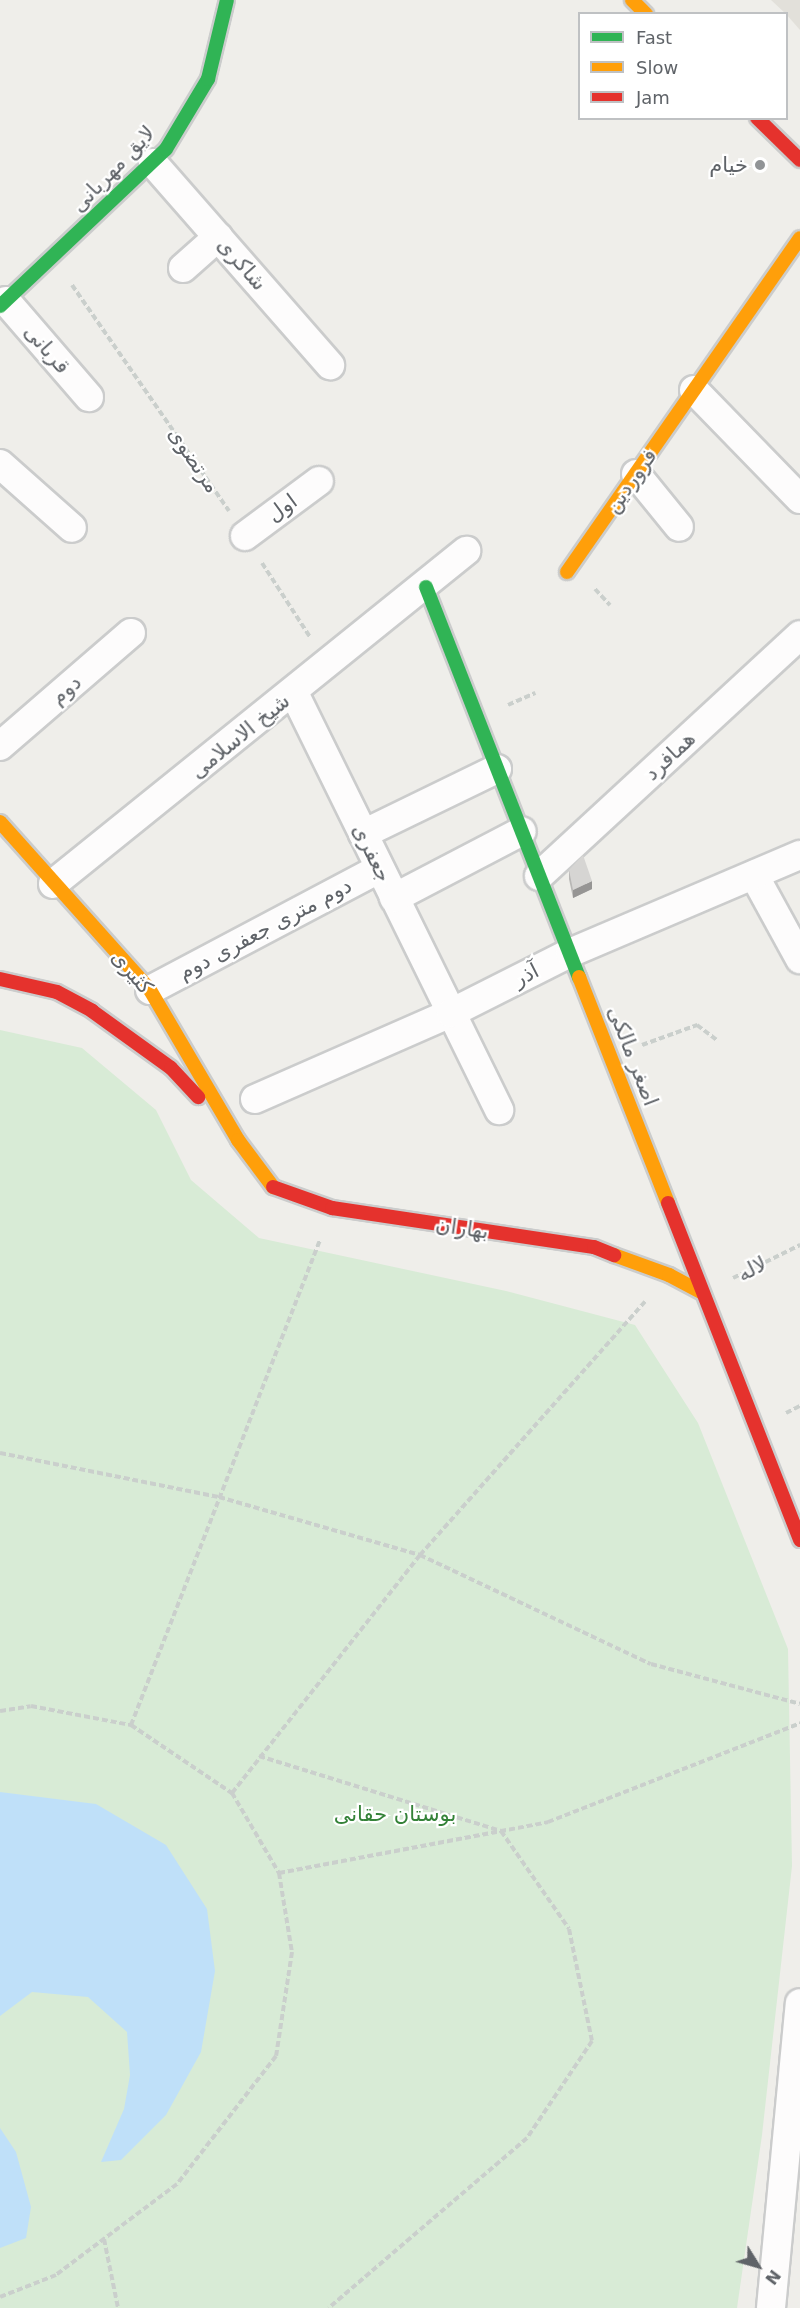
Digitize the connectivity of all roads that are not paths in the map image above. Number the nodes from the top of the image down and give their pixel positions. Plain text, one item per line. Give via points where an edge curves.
1 (227, 0) edge
2 (632, 0) edge
3 (644, 12) edge
4 (759, 120) edge
5 (800, 160) edge
6 (153, 163) junction
7 (218, 237) junction
8 (800, 238) edge
9 (183, 268) dead end
10 (3, 304) edge
11 (330, 365) dead end
12 (694, 390) junction
13 (89, 397) dead end
14 (0, 464) edge
15 (636, 474) junction
16 (319, 481) dead end
17 (800, 499) edge
18 (679, 527) dead end
19 (72, 528) dead end
20 (245, 536) road end
21 (466, 551) dead end
22 (567, 572) dead end
23 (426, 587) junction
24 (132, 633) dead end
25 (800, 635) edge
26 (294, 693) junction
27 (0, 746) edge
28 (497, 769) junction
29 (0, 822) edge
30 (522, 831) junction
31 (363, 834) junction
32 (800, 855) edge
33 (379, 869) junction
34 (754, 875) junction
35 (539, 876) junction
36 (53, 884) junction
37 (394, 898) junction
38 (798, 950) edge
39 (570, 953) junction
40 (0, 979) edge
41 (150, 990) junction
42 (451, 1012) junction
43 (255, 1099) dead end
44 (499, 1110) dead end
45 (238, 1140) junction
46 (703, 1293) junction
47 (800, 1540) edge
48 (800, 2003) edge
49 (771, 2308) edge

1 - 6 street, لایق مهربانی via 208,79
2 - 3 street
4 - 5 street
6 - 7 street, شاکری
6 - 10 street, لایق مهربانی
7 - 9 street
7 - 11 street, شاکری
8 - 12 street, فروردین
10 - 13 street, قربانی
12 - 15 street, فروردین
12 - 17 street
14 - 19 street
15 - 18 street
15 - 22 street, فروردین
16 - 20 street, اول
21 - 23 street, شیخ الاسلامی
23 - 26 street, شیخ الاسلامی
23 - 28 street, اصغر مالکی
24 - 27 street, دوم
25 - 35 street, همافرد
26 - 31 street, جعفری
26 - 36 street, شیخ الاسلامی
28 - 30 street, اصغر مالکی
28 - 31 street
29 - 36 street, کثیری
30 - 35 street, اصغر مالکی
30 - 37 street
31 - 33 street, جعفری
32 - 34 street, آذر
33 - 37 street, جعفری
33 - 41 street, دوم متری جعفری دوم
34 - 38 street
34 - 39 street, آذر
35 - 39 street, اصغر مالکی
36 - 41 street, کثیری
37 - 42 street, جعفری
39 - 42 street, آذر
39 - 46 street, اصغر مالکی
40 - 45 street via 57,992 128,1033 171,1068
41 - 45 street, کثیری
42 - 43 street, آذر
42 - 44 street
45 - 46 street, بهاران via 276,1190 332,1208 594,1247 669,1275
46 - 47 street, اصغر مالکی
48 - 49 street

